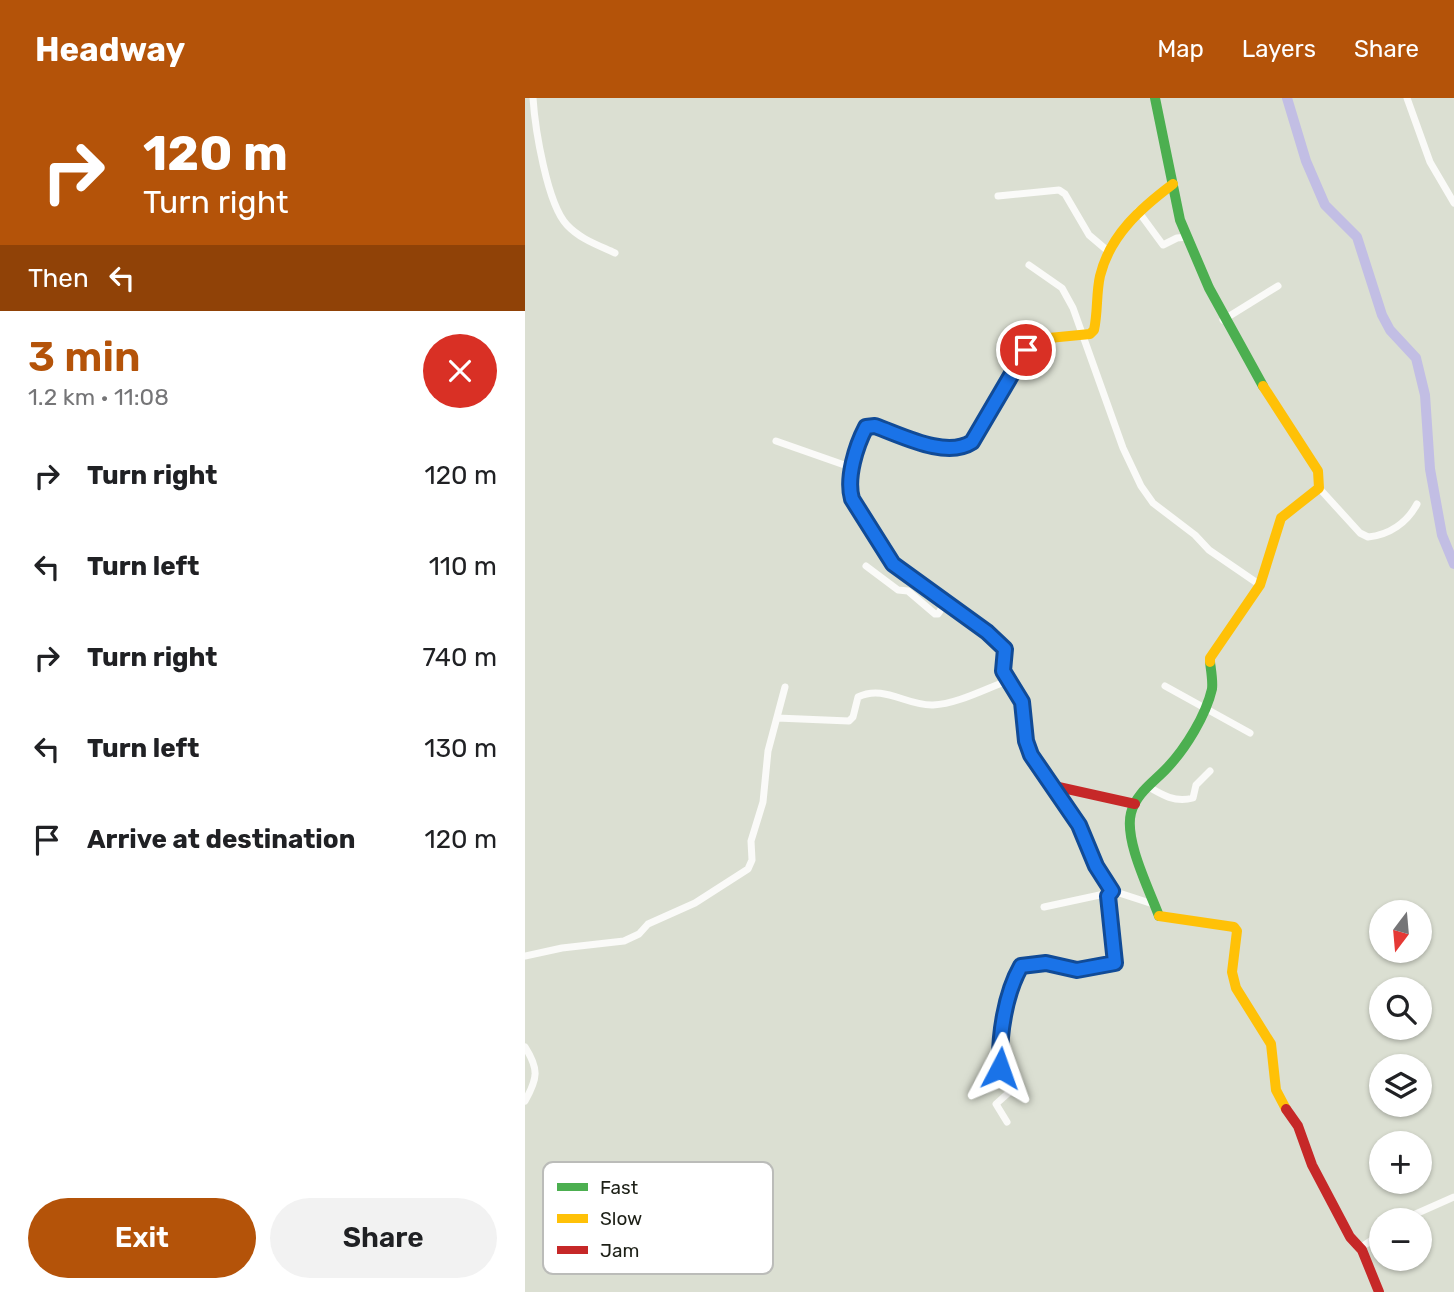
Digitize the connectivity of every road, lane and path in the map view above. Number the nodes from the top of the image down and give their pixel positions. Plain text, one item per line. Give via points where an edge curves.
1 (533, 98) edge
2 (1155, 98) edge
3 (1407, 98) edge
4 (1173, 184) junction
5 (998, 196) dead end
6 (1454, 203) edge
7 (1138, 211) junction
8 (1187, 237) junction
9 (1109, 252) junction
10 (615, 253) dead end
11 (1029, 265) dead end
12 (1278, 286) dead end
13 (1223, 320) junction
14 (1083, 334) junction
15 (776, 441) dead end
16 (853, 468) junction
17 (1319, 488) junction
18 (1417, 504) dead end
19 (866, 566) dead end
20 (1260, 585) junction
21 (946, 601) junction
22 (1007, 681) junction
23 (1164, 685) dead end
24 (785, 688) dead end
25 (1206, 708) junction
26 (777, 718) junction
27 (1250, 733) dead end
28 (1210, 771) dead end
29 (1054, 786) junction
30 (1147, 786) junction
31 (1135, 804) junction
32 (1110, 892) junction
33 (1153, 904) junction
34 (1044, 907) dead end
35 (525, 956) edge
36 (525, 1047) edge
37 (525, 1101) edge
38 (1007, 1122) dead end
39 (1454, 1196) edge
40 (1428, 1208) edge
41 (1369, 1242) edge
42 (1360, 1248) junction
43 (1379, 1292) edge

1 - 10 street via 558,213 573,231
2 - 4 street
3 - 6 street via 1430,162
4 - 7 street
4 - 8 street
5 - 9 street via 1059,190 1089,235
7 - 8 street via 1163,245
7 - 9 street
8 - 13 street
9 - 14 street via 1100,277 1095,326 1090,334
11 - 14 street via 1062,288
12 - 13 street
13 - 17 street via 1318,471
14 - 16 street via 1047,340 1026,350 978,436 965,447 947,448 870,426 860,437
14 - 20 street via 1141,486 1153,503 1209,551
15 - 16 street
16 - 21 street via 852,499 887,557
17 - 18 street via 1368,537 1396,528
17 - 20 street via 1281,518
19 - 21 street via 935,614
20 - 25 street via 1210,658 1212,688
21 - 22 street via 1005,649
22 - 26 street via 929,706 869,692 858,697 849,721
22 - 29 street via 1022,702 1031,755
23 - 25 street
24 - 26 street
25 - 27 street
25 - 30 street via 1189,743
26 - 35 street via 748,869 624,941
28 - 30 street via 1196,785 1193,798 1186,800 1172,799
29 - 31 street
29 - 32 street via 1079,825
30 - 31 street
31 - 33 street via 1130,828
32 - 33 street
32 - 34 street
32 - 38 street via 1115,963 1077,970 1023,964 1018,970 1000,1047 1003,1075 1016,1086 996,1104
33 - 42 street via 1163,917 1237,931 1232,972 1235,988 1271,1044 1282,1104 1298,1126 1312,1164
36 - 37 street via 536,1070
39 - 40 street
41 - 42 street
42 - 43 street

